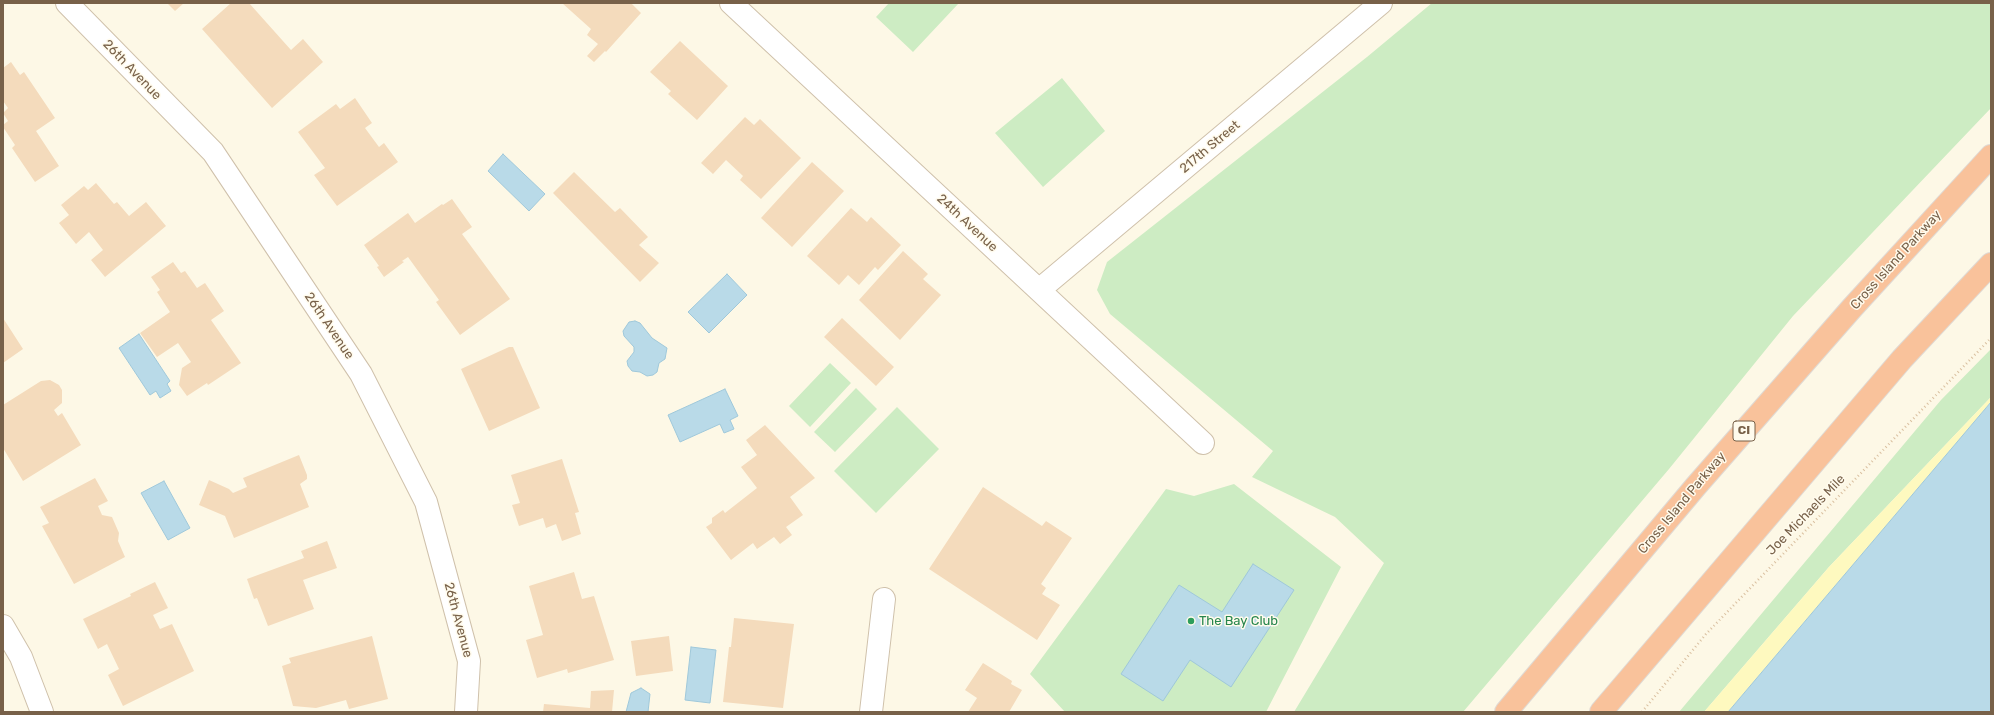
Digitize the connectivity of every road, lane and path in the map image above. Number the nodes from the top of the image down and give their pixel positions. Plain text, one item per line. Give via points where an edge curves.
1 (67, 3) edge
2 (731, 3) edge
3 (1381, 3) edge
4 (1991, 156) edge
5 (1991, 264) edge
6 (1039, 290) junction
7 (1991, 338) edge
8 (1203, 443) dead end
9 (884, 599) dead end
10 (3, 626) edge
11 (42, 712) edge
12 (466, 712) edge
13 (872, 712) edge
14 (1506, 712) edge
15 (1600, 712) edge
16 (1642, 712) edge

1 - 12 street, 26th Avenue via 213,152 361,374 426,502 470,661
2 - 6 street, 24th Avenue
3 - 6 street, 217th Street
4 - 14 highway, Cross Island Parkway / CI via 1852,308 1696,486
5 - 15 highway via 1902,359
6 - 8 street, 24th Avenue
7 - 16 path, Joe Michaels Mile via 1706,634
9 - 13 street
10 - 11 street via 21,656

